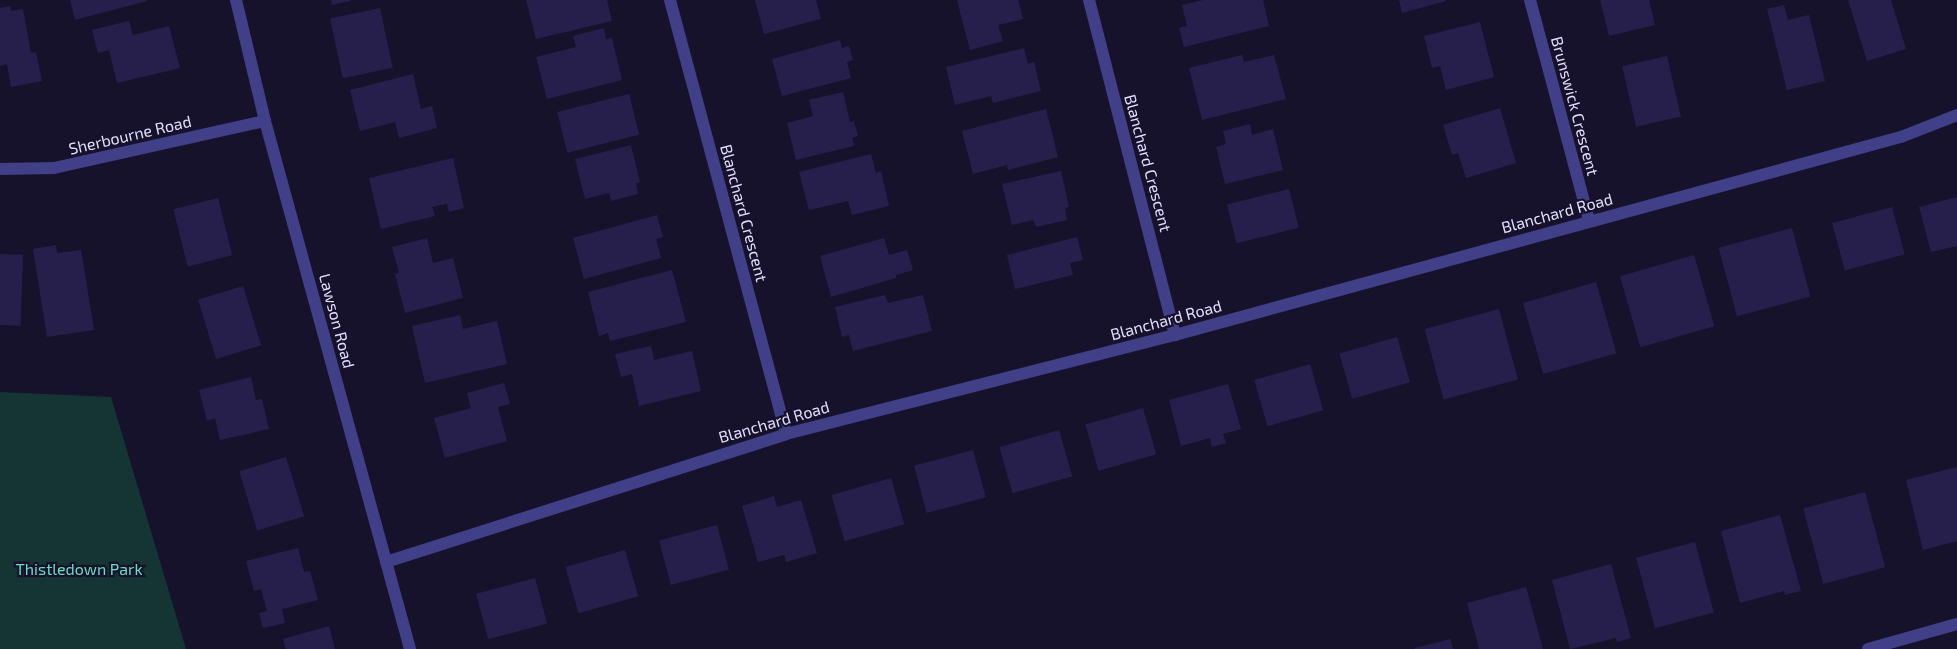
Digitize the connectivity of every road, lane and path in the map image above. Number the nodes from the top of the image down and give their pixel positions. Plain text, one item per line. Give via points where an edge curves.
1 (236, 0) edge
2 (670, 0) edge
3 (1088, 0) edge
4 (1530, 0) edge
5 (1957, 116) edge
6 (265, 121) junction
7 (0, 169) edge
8 (1589, 220) junction
9 (1176, 335) junction
10 (786, 434) junction
11 (386, 562) junction
12 (1957, 624) edge
13 (410, 649) edge
14 (1868, 649) edge

1 - 6 street, Lawson Road
2 - 10 street, Blanchard Crescent
3 - 9 street, Blanchard Crescent
4 - 8 street, Brunswick Crescent
5 - 8 street, Blanchard Road via 1901,137
6 - 7 street, Sherbourne Road via 54,168
6 - 11 street, Lawson Road
8 - 9 street, Blanchard Road
9 - 10 street, Blanchard Road
10 - 11 street, Blanchard Road
11 - 13 street, Lawson Road
12 - 14 street

